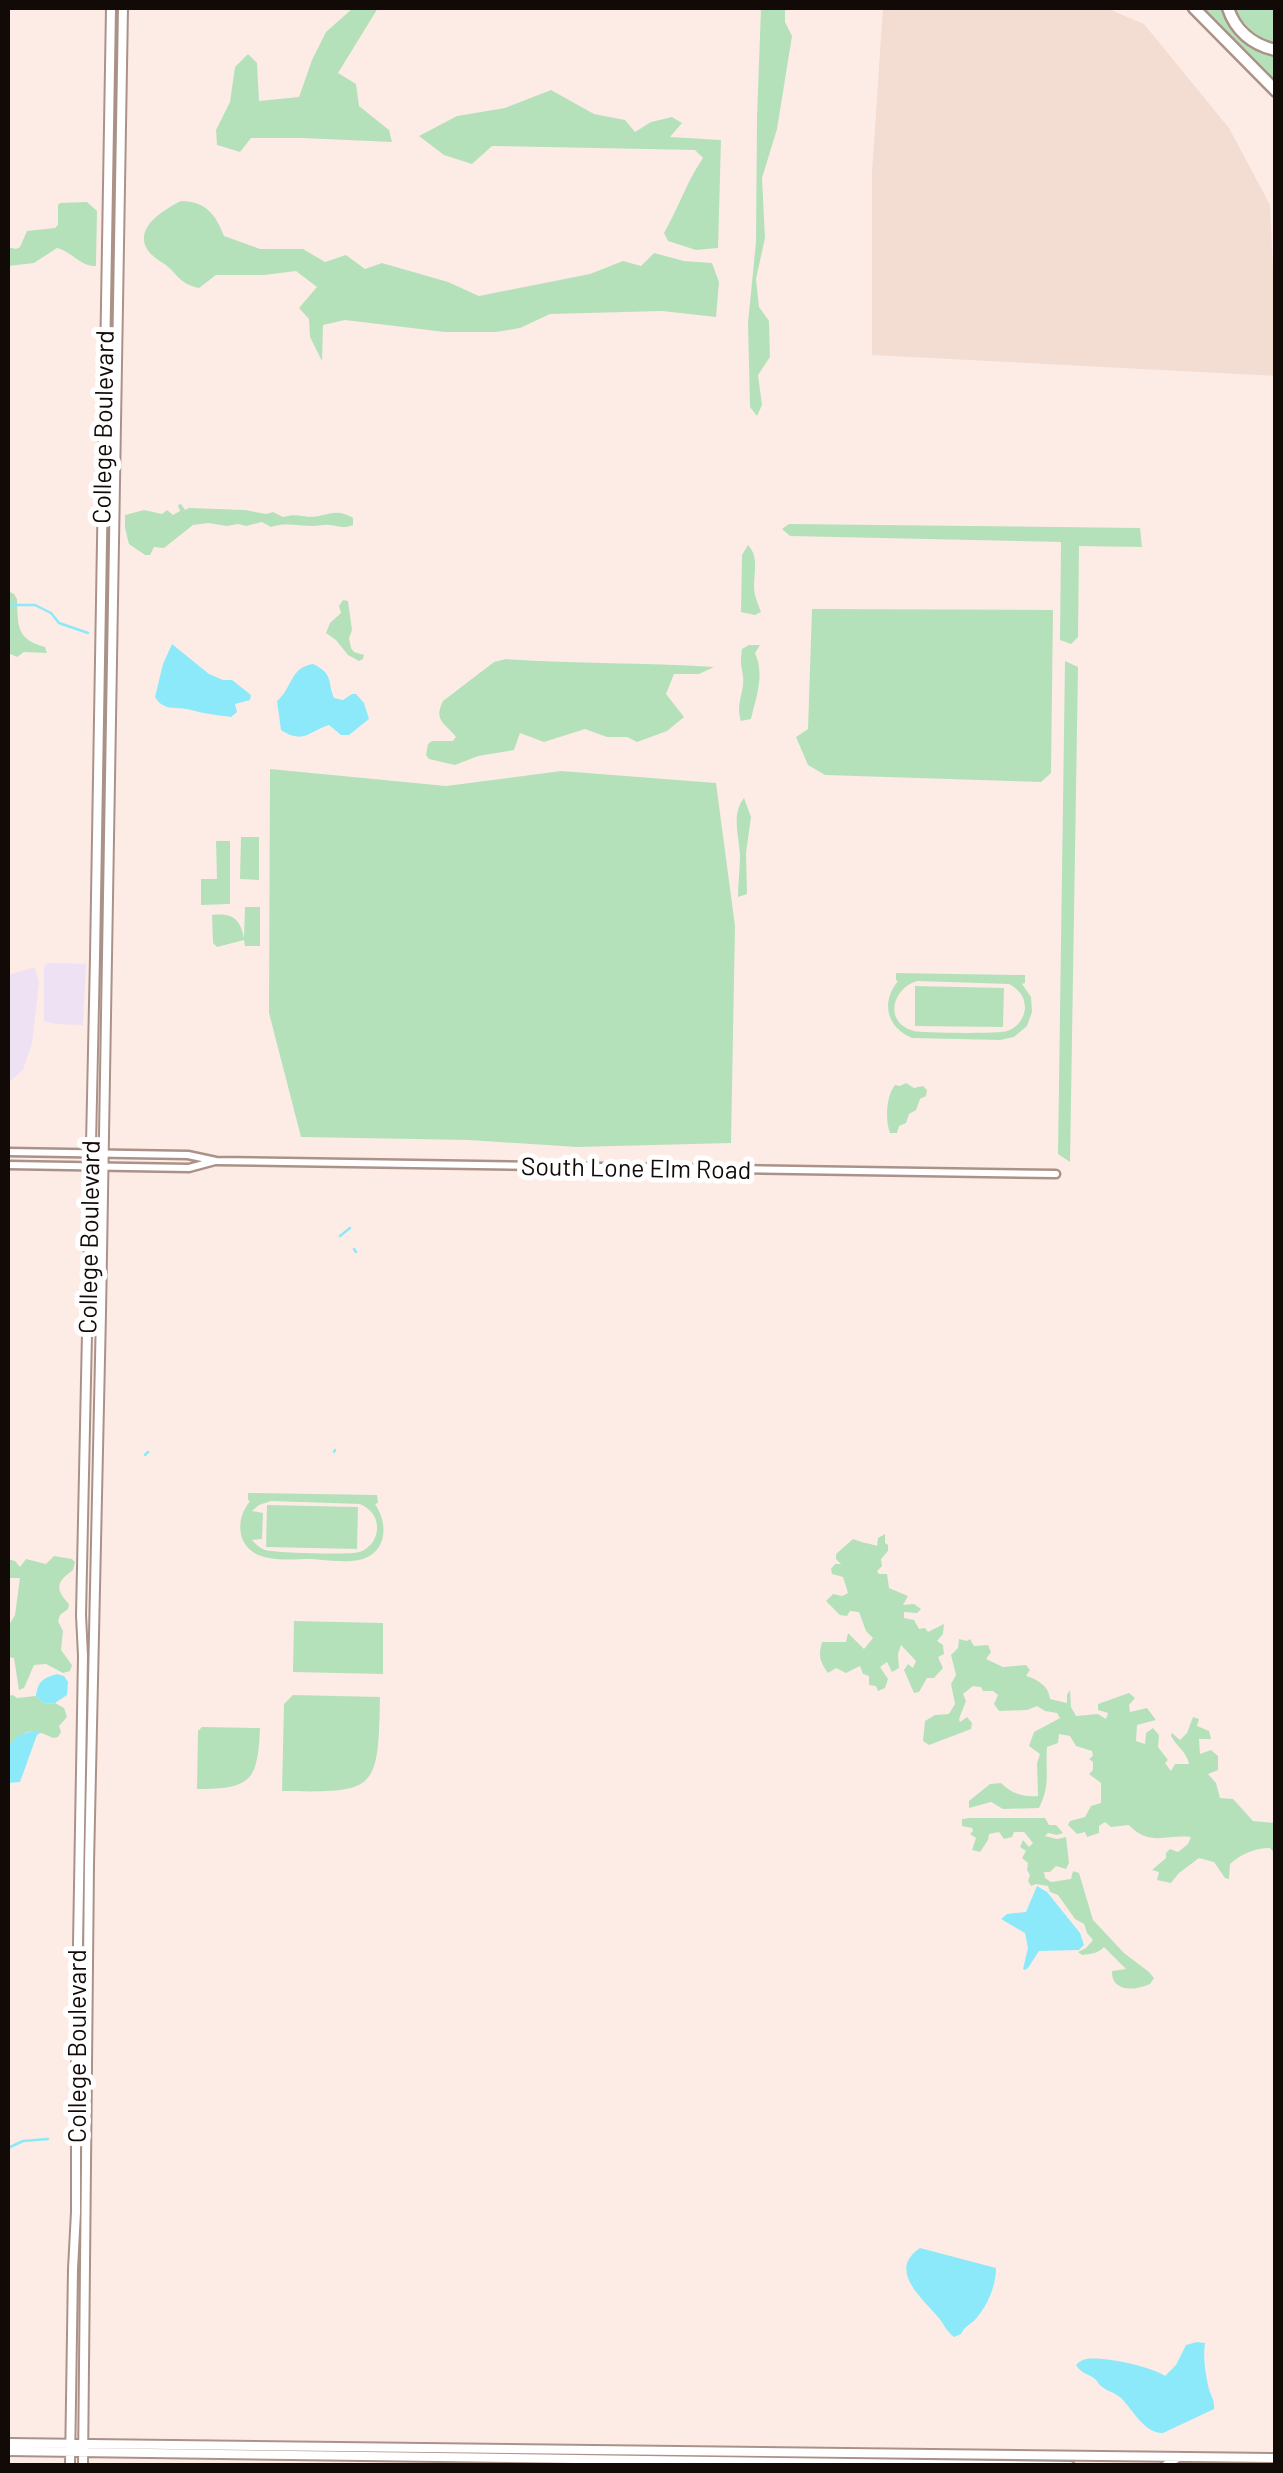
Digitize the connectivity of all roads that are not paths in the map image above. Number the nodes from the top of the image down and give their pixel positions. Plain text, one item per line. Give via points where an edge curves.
1 (111, 8) edge
2 (123, 8) edge
3 (1194, 8) edge
4 (1228, 8) edge
5 (1276, 50) edge
6 (1276, 91) edge
7 (8, 1152) edge
8 (91, 1153) junction
9 (104, 1154) junction
10 (216, 1161) junction
11 (8, 1165) edge
12 (91, 1166) junction
13 (103, 1166) junction
14 (1056, 1174) dead end
15 (8, 2444) edge
16 (70, 2448) junction
17 (83, 2448) junction
18 (8, 2452) edge
19 (1178, 2457) junction
20 (1276, 2458) edge
21 (70, 2466) edge
22 (83, 2466) edge
23 (1070, 2466) edge
24 (1165, 2466) edge

1 - 8 main road, College Boulevard
2 - 9 main road, College Boulevard
3 - 6 highway
4 - 5 highway via 1242,34
7 - 8 street, South Lone Elm Road
8 - 9 street, South Lone Elm Road
8 - 12 main road, College Boulevard
9 - 10 street, South Lone Elm Road
9 - 13 main road, College Boulevard
10 - 13 street, South Lone Elm Road via 189,1168
10 - 14 street, South Lone Elm Road
11 - 12 street, South Lone Elm Road
12 - 13 street, South Lone Elm Road
12 - 16 main road, College Boulevard
13 - 17 main road, College Boulevard
15 - 16 main road
16 - 17 main road
16 - 18 main road
16 - 21 main road, College Boulevard
17 - 19 main road
17 - 22 main road, College Boulevard
17 - 23 main road
19 - 20 main road
19 - 24 main road

